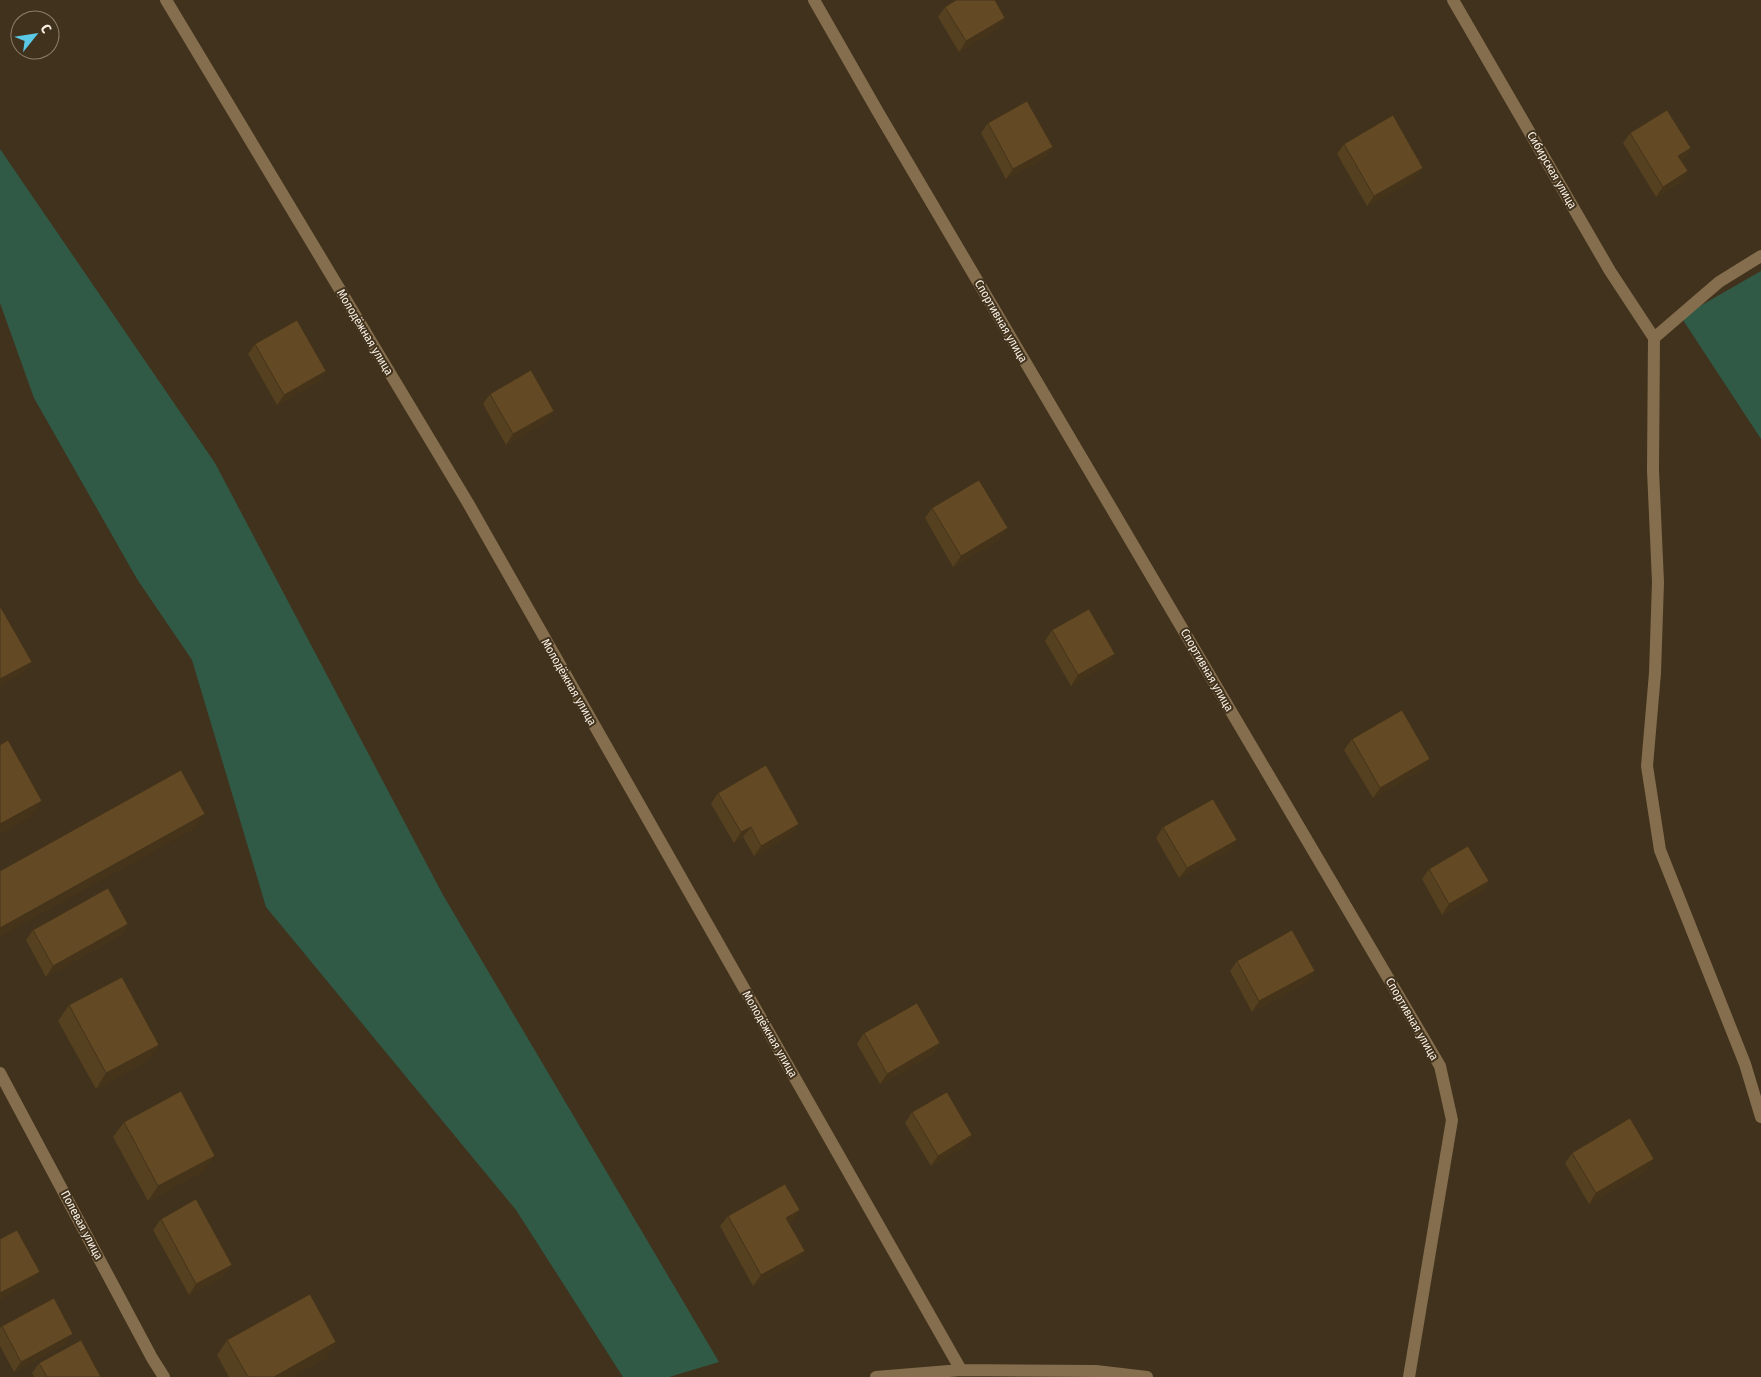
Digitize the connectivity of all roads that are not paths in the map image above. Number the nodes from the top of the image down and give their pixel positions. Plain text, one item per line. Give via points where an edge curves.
1 (166, 0) edge
2 (814, 0) edge
3 (1453, 0) edge
4 (1761, 256) edge
5 (1654, 338) junction
6 (0, 1073) edge
7 (1761, 1117) edge
8 (961, 1370) junction
9 (164, 1377) edge
10 (876, 1377) edge
11 (1147, 1377) edge
12 (1408, 1377) edge

1 - 8 street, Молодёжная улица via 468,503
2 - 12 street, Спортивная улица via 1440,1066 1452,1120
3 - 5 street, Сибирская улица via 1610,271
4 - 5 street via 1719,282
5 - 7 street via 1658,582 1647,766 1660,850 1745,1064
6 - 9 street, Полевая улица
8 - 10 street
8 - 11 street via 1096,1371

